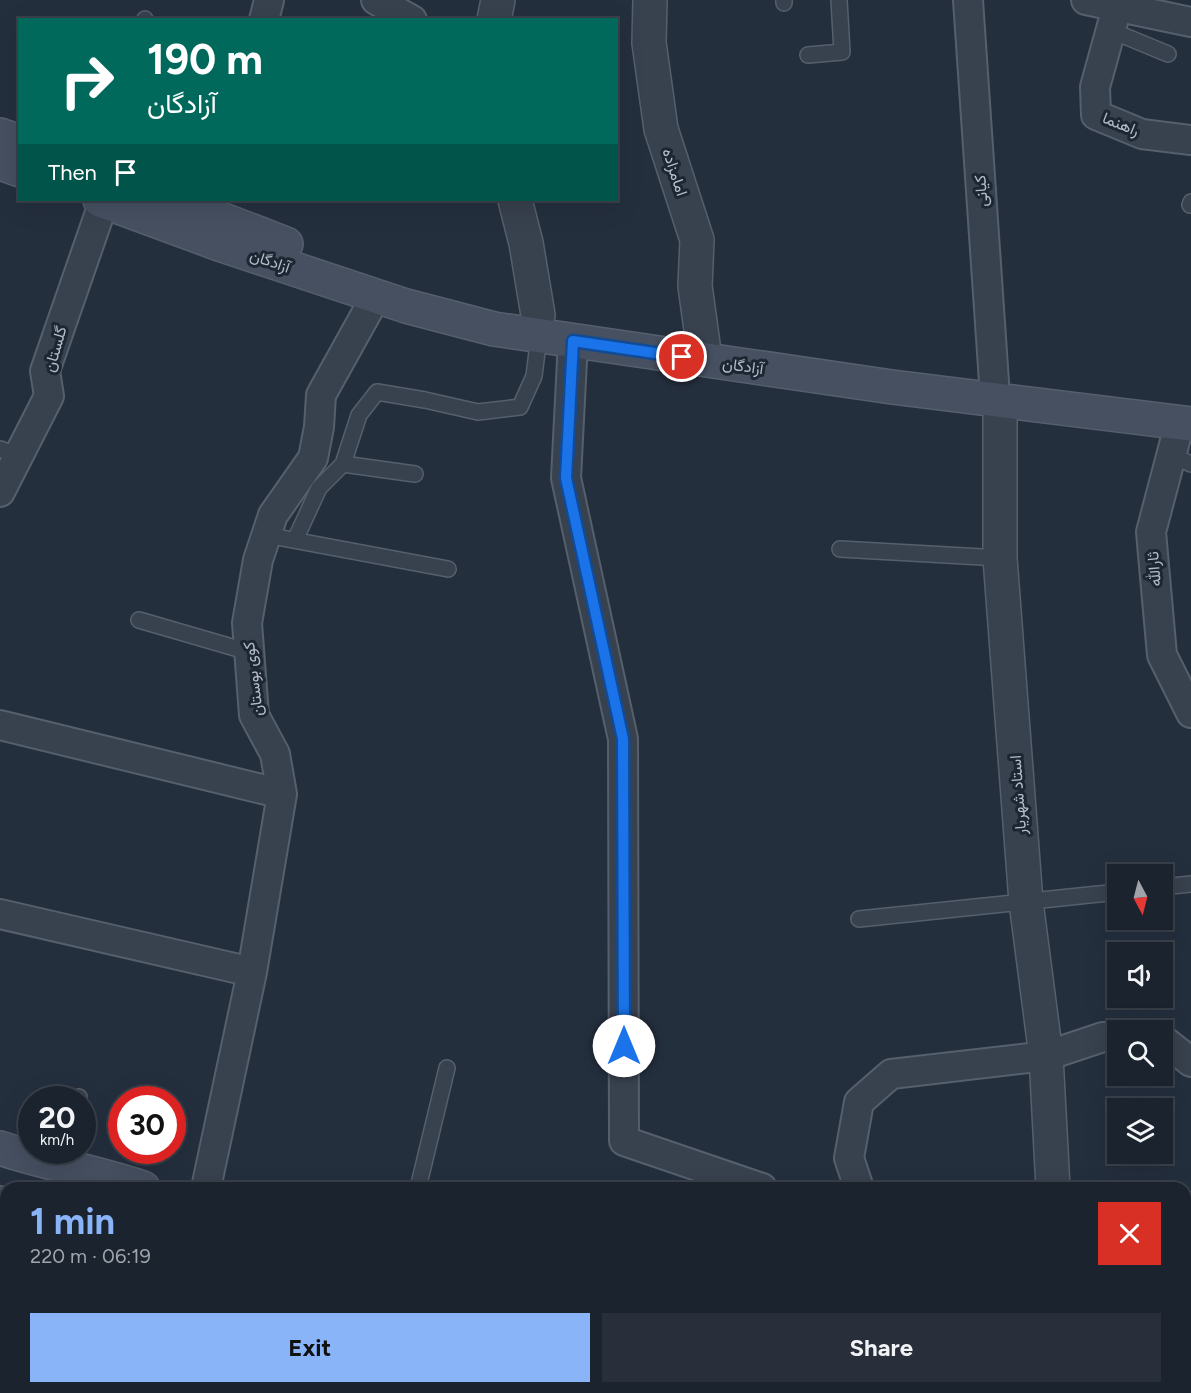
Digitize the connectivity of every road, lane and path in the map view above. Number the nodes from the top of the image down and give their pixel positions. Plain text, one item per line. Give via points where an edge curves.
1 (269, 0) edge
2 (376, 0) edge
3 (498, 0) edge
4 (650, 0) edge
5 (839, 0) edge
6 (968, 0) edge
7 (1086, 0) edge
8 (1115, 12) edge
9 (264, 18) edge
10 (408, 18) edge
11 (494, 18) edge
12 (1191, 22) edge
13 (1168, 54) dead end
14 (808, 55) dead end
15 (0, 135) edge
16 (1191, 140) edge
17 (18, 141) edge
18 (0, 163) edge
19 (18, 169) edge
20 (102, 201) edge
21 (105, 201) edge
22 (178, 201) edge
23 (516, 201) edge
24 (212, 207) edge
25 (376, 296) junction
26 (538, 325) junction
27 (573, 341) junction
28 (703, 344) junction
29 (997, 391) junction
30 (1187, 418) edge
31 (9, 453) edge
32 (1181, 460) edge
33 (343, 464) junction
34 (416, 474) dead end
35 (0, 492) edge
36 (266, 535) junction
37 (295, 540) junction
38 (840, 549) dead end
39 (1000, 558) junction
40 (448, 569) dead end
41 (139, 620) dead end
42 (249, 652) junction
43 (1191, 713) edge
44 (0, 725) edge
45 (282, 794) junction
46 (1191, 884) edge
47 (1173, 886) edge
48 (1107, 893) edge
49 (1026, 902) junction
50 (0, 914) edge
51 (859, 919) dead end
52 (252, 972) junction
53 (1107, 1036) edge
54 (1173, 1048) edge
55 (1046, 1056) junction
56 (1191, 1062) edge
57 (447, 1068) dead end
58 (0, 1148) edge
59 (18, 1151) edge
60 (71, 1164) edge
61 (125, 1182) edge
62 (207, 1182) edge
63 (419, 1182) edge
64 (744, 1182) edge
65 (857, 1182) edge
66 (1053, 1182) edge

1 - 9 street
2 - 10 street
3 - 11 street
4 - 28 street, امامزاده via 650,43 661,129 697,240 695,286
5 - 14 lane via 842,52
6 - 29 street, کیانی
7 - 8 street
8 - 12 street
8 - 13 lane
8 - 16 street, راهنما via 1095,87 1096,116 1142,134
15 - 17 main road
18 - 19 main road
20 - 31 street, گلستان via 45,371 49,396
21 - 25 main road, آزادگان
22 - 24 main road, آزادگان
23 - 26 street
24 - 26 main road, آزادگان via 386,283
25 - 26 main road, آزادگان via 494,329
25 - 36 street, کوی بوستان via 321,395 313,458 273,515
26 - 27 main road, آزادگان
26 - 28 main road, آزادگان
26 - 33 lane via 534,376 520,407 478,412 377,392 359,415
27 - 29 main road, آزادگان
27 - 64 street via 566,478 623,739 624,1141
28 - 29 main road, آزادگان
29 - 30 main road, آزادگان
29 - 39 street, استاد شهریار
30 - 32 street, ثارالله
31 - 35 street, گلستان
32 - 43 street, ثارالله via 1151,532 1162,655
33 - 34 lane
33 - 37 lane via 319,488
36 - 37 lane
36 - 42 street, کوی بوستان via 247,623
37 - 40 lane
38 - 39 lane
39 - 49 street, استاد شهریار
41 - 42 lane
42 - 45 street, کوی بوستان via 254,715 275,754
44 - 45 street
45 - 52 street, کوی بوستان
46 - 47 lane
48 - 49 lane
49 - 51 lane
49 - 55 street, استاد شهریار
50 - 52 street
52 - 62 street, کوی بوستان
53 - 55 street
54 - 56 street
55 - 65 street via 891,1074 859,1101 849,1158
55 - 66 street, استاد شهریار
57 - 63 lane
58 - 59 main road
60 - 61 main road

